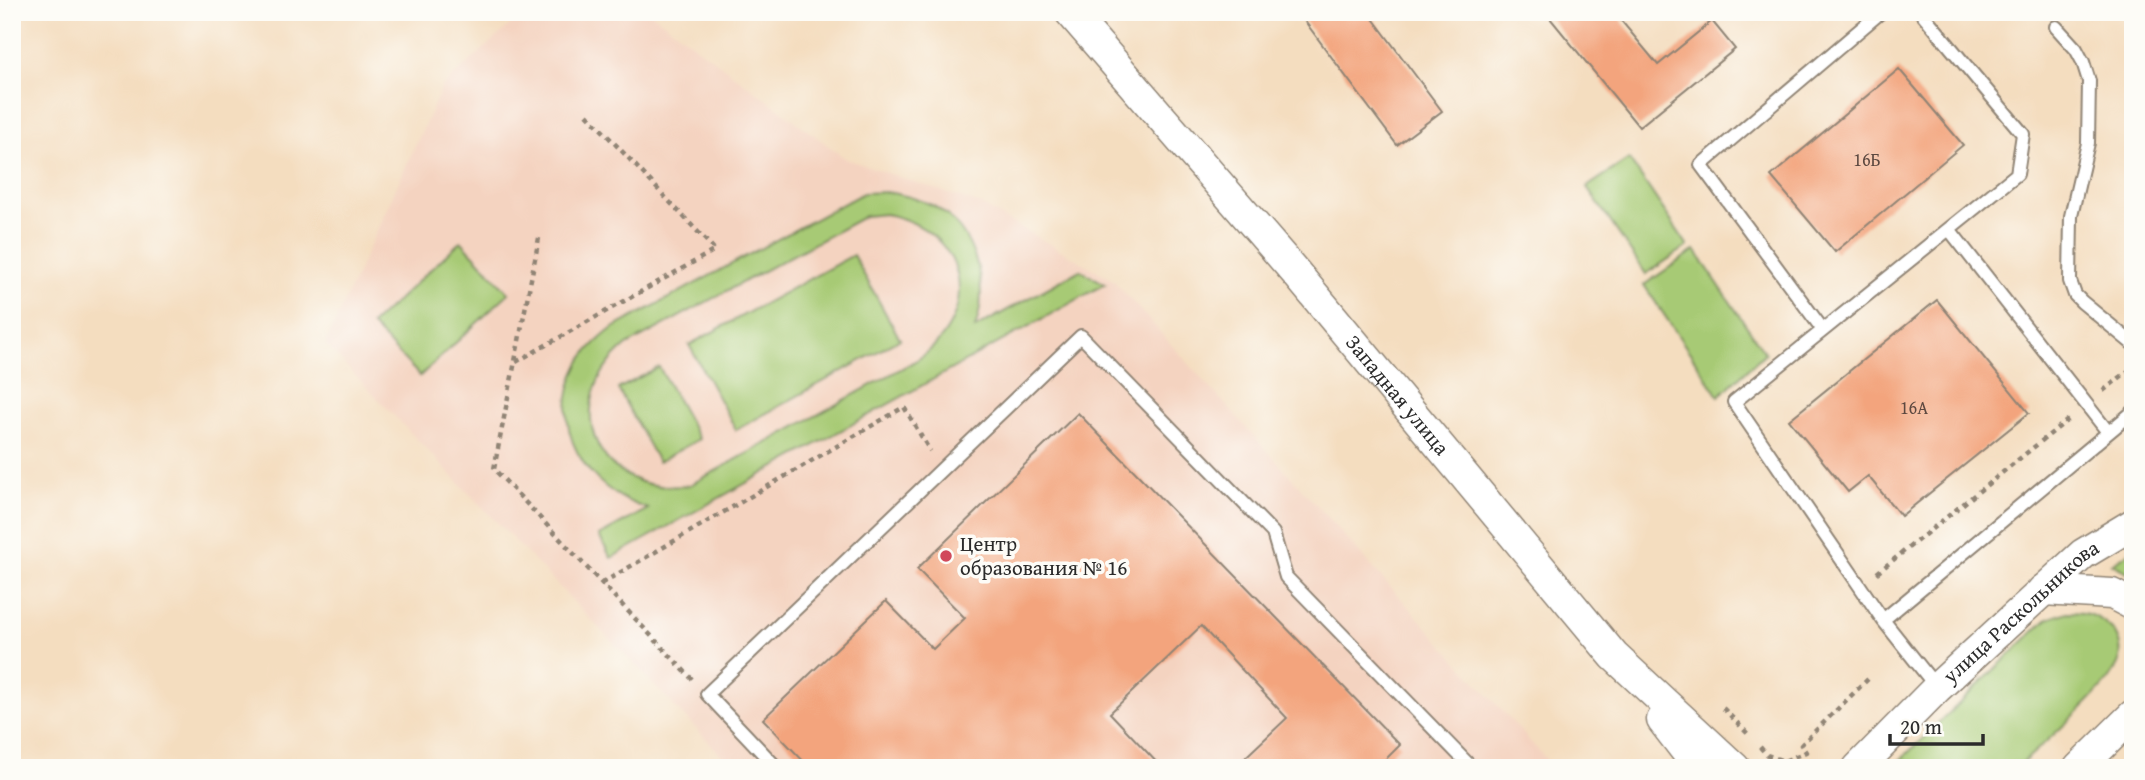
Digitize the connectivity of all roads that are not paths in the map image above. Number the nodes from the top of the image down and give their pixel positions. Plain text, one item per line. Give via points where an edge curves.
1 (1070, 12) edge
2 (1881, 12) edge
3 (1921, 12) edge
4 (2056, 27) dead end
5 (1949, 229) junction
6 (1823, 330) junction
7 (2133, 344) edge
8 (2133, 412) edge
9 (2108, 432) junction
10 (2133, 524) edge
11 (2043, 590) junction
12 (2133, 605) edge
13 (1883, 620) junction
14 (1614, 656) junction
15 (1937, 688) junction
16 (2133, 715) edge
17 (777, 768) edge
18 (1472, 768) edge
19 (1699, 768) edge
20 (1735, 768) edge
21 (1858, 768) edge
22 (2079, 768) edge

1 - 14 street, Западная улица via 1296,273
2 - 6 lane via 1701,165
3 - 5 lane via 2023,134 2017,174
4 - 7 lane via 2083,62 2090,93 2086,156 2072,208 2070,281 2081,302
5 - 6 lane
5 - 9 lane
6 - 13 lane via 1734,402
8 - 9 lane
9 - 13 lane
10 - 11 street, улица Раскольникова via 2083,554
11 - 12 street via 2112,594
11 - 15 street, улица Раскольникова
13 - 15 lane
14 - 19 street
14 - 20 street, Западная улица
15 - 21 street, улица Раскольникова
16 - 22 street
17 - 18 lane via 707,694 1080,336 1273,533 1286,577

